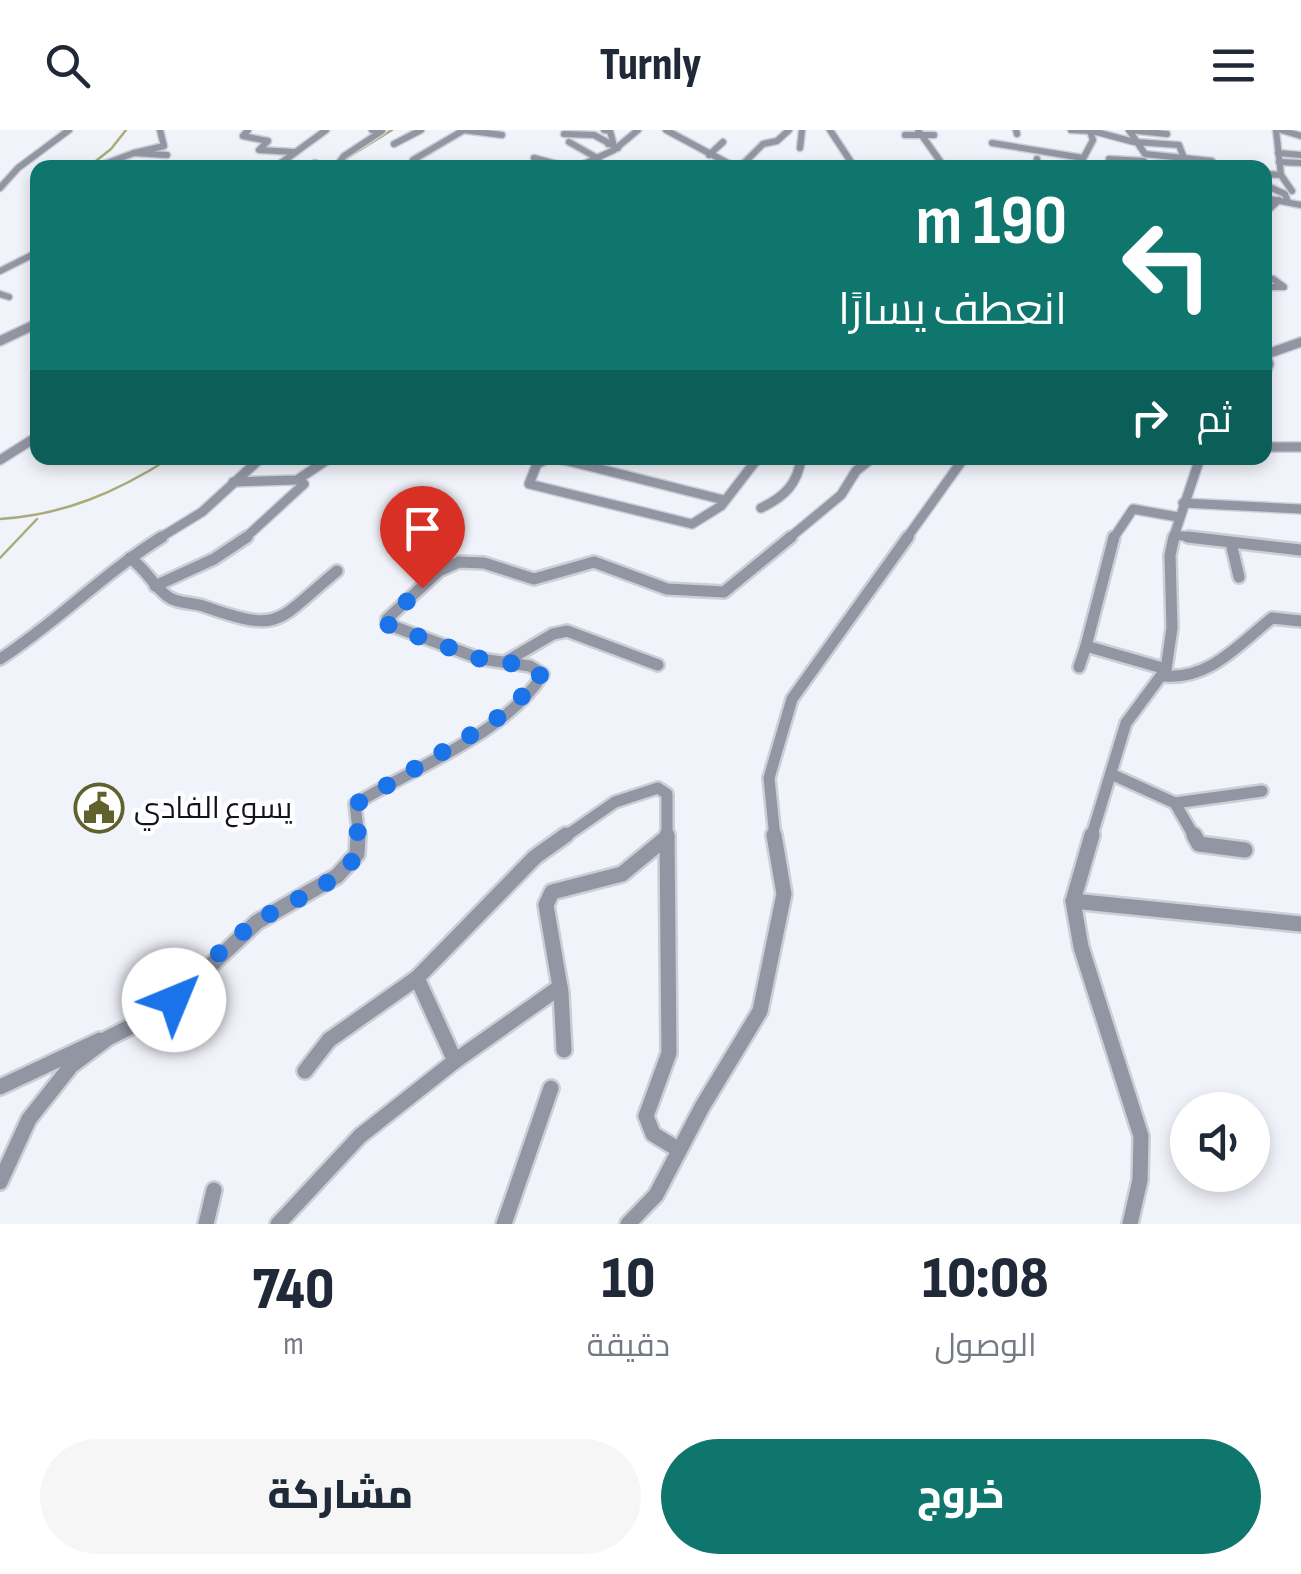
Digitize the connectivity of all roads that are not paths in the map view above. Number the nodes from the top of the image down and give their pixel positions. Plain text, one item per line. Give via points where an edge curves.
1 (69, 130) edge
2 (160, 130) edge
3 (248, 130) edge
4 (313, 130) edge
5 (372, 130) edge
6 (421, 130) edge
7 (464, 130) edge
8 (580, 130) edge
9 (604, 130) edge
10 (638, 130) edge
11 (666, 130) edge
12 (788, 130) edge
13 (802, 130) edge
14 (830, 130) edge
15 (1071, 130) edge
16 (1089, 130) edge
17 (1278, 130) edge
18 (324, 131) edge
19 (921, 132) edge
20 (564, 134) dead end
21 (905, 134) dead end
22 (1001, 134) dead end
23 (1167, 134) dead end
24 (502, 135) dead end
25 (934, 135) dead end
26 (594, 136) junction
27 (1131, 136) edge
28 (1301, 136) edge
29 (569, 142) dead end
30 (723, 142) dead end
31 (394, 144) dead end
32 (608, 144) junction
33 (1047, 145) dead end
34 (618, 148) junction
35 (800, 148) dead end
36 (294, 152) junction
37 (134, 154) junction
38 (1058, 154) junction
39 (1301, 154) edge
40 (167, 155) dead end
41 (709, 155) junction
42 (534, 158) dead end
43 (1083, 158) joint
44 (1184, 158) junction
45 (1278, 158) junction
46 (598, 159) junction
47 (1109, 159) dead end
48 (108, 160) edge
49 (284, 160) edge
50 (341, 160) edge
51 (417, 160) edge
52 (541, 160) edge
53 (594, 160) edge
54 (720, 160) edge
55 (746, 160) edge
56 (850, 160) edge
57 (940, 160) edge
58 (1146, 160) edge
59 (1212, 160) edge
60 (1301, 163) edge
61 (0, 167) edge
62 (18, 168) junction
63 (1272, 174) edge
64 (1282, 175) junction
65 (0, 188) edge
66 (1292, 190) dead end
67 (1272, 195) edge
68 (1281, 198) junction
69 (1301, 205) edge
70 (1272, 206) edge
71 (30, 256) edge
72 (0, 271) edge
73 (1273, 278) dead end
74 (1272, 287) edge
75 (30, 327) edge
76 (0, 340) edge
77 (1301, 342) edge
78 (1272, 351) edge
79 (30, 441) edge
80 (1272, 446) edge
81 (1301, 447) edge
82 (0, 460) edge
83 (253, 465) edge
84 (320, 465) edge
85 (538, 465) edge
86 (584, 465) edge
87 (753, 465) edge
88 (800, 465) edge
89 (863, 465) edge
90 (959, 465) edge
91 (1198, 465) edge
92 (300, 479) junction
93 (233, 482) junction
94 (724, 500) junction
95 (1184, 503) junction
96 (761, 508) dead end
97 (1301, 509) edge
98 (1178, 517) junction
99 (1174, 536) junction
100 (1231, 542) junction
101 (1301, 550) edge
102 (130, 558) junction
103 (337, 572) dead end
104 (1239, 577) dead end
105 (155, 586) junction
106 (1301, 621) edge
107 (1086, 646) junction
108 (0, 658) edge
109 (504, 662) junction
110 (658, 664) dead end
111 (1078, 667) dead end
112 (1165, 672) junction
113 (1111, 774) junction
114 (1262, 790) dead end
115 (1175, 804) junction
116 (667, 837) junction
117 (1245, 850) dead end
118 (1073, 901) junction
119 (1301, 924) edge
120 (418, 978) junction
121 (560, 986) junction
122 (104, 1040) junction
123 (564, 1050) dead end
124 (455, 1062) junction
125 (305, 1071) dead end
126 (0, 1087) edge
127 (551, 1088) dead end
128 (678, 1150) junction
129 (0, 1182) edge
130 (214, 1190) dead end
131 (206, 1224) edge
132 (278, 1224) edge
133 (504, 1224) edge
134 (628, 1224) edge
135 (1130, 1224) edge

1 - 62 street
2 - 37 street via 164,146
3 - 36 street via 243,136 268,141 259,150
4 - 18 street
5 - 50 street via 382,131
6 - 31 street
7 - 24 street
7 - 51 street
8 - 26 street
9 - 32 street via 612,138
10 - 34 street
11 - 41 street
12 - 55 street
13 - 35 street
14 - 56 street
15 - 16 street
16 - 27 street
16 - 43 street via 1093,142
17 - 28 street
17 - 45 street
18 - 36 street
19 - 21 street
19 - 25 street
19 - 57 street
20 - 26 street
22 - 38 street via 991,145
23 - 27 street
26 - 32 street
27 - 44 street via 1179,145
27 - 58 street
29 - 46 street
30 - 41 street
32 - 34 street
33 - 38 street via 1058,146
34 - 46 street
36 - 49 street
37 - 40 street
37 - 48 street
38 - 43 street
39 - 45 street
41 - 54 street
42 - 52 street
44 - 58 street
44 - 59 street
45 - 60 street
45 - 64 street
46 - 53 street
47 - 58 street
61 - 62 street
62 - 65 street
63 - 64 street
64 - 66 street
67 - 68 street
68 - 69 street
68 - 70 street
71 - 72 street
73 - 74 street via 1284,288
75 - 76 street
77 - 78 street
79 - 82 street
80 - 81 street
83 - 93 street
84 - 92 street
85 - 94 street via 529,484 685,523 702,521
86 - 94 street
87 - 94 street
88 - 96 street via 792,488
89 - 109 street via 841,495 724,592 667,590 594,562 534,579 464,561 439,571 387,619 402,632
90 - 128 street via 792,698 769,778 784,894 771,974 756,1022
91 - 95 street
92 - 93 street
92 - 105 street via 304,484 256,532
93 - 102 street via 202,512
95 - 97 street
95 - 98 street
98 - 99 street
98 - 107 street via 1133,509 1121,517
99 - 100 street
99 - 112 street
100 - 101 street
100 - 104 street
102 - 105 street
102 - 108 street via 52,626
103 - 105 street via 266,624 180,603
106 - 112 street via 1272,618 1212,666 1190,674
107 - 111 street
107 - 112 street
109 - 110 street via 566,631
109 - 122 street via 530,666 543,678 494,721 356,804 352,818 360,850 352,861 315,892 246,930 164,1009
112 - 113 street via 1126,723
113 - 115 street
113 - 118 street
114 - 115 street
115 - 117 street via 1199,844
116 - 120 street via 663,789 646,788 615,802 536,857
116 - 121 street via 616,877 552,892 546,904
116 - 128 street via 669,1052 646,1116 654,1134
118 - 119 street
118 - 135 street via 1081,947 1141,1136
120 - 124 street
120 - 125 street via 329,1040
121 - 123 street
121 - 124 street
122 - 126 street
122 - 129 street via 39,1103
124 - 132 street via 336,1157
127 - 133 street
128 - 134 street via 656,1195
130 - 131 street

